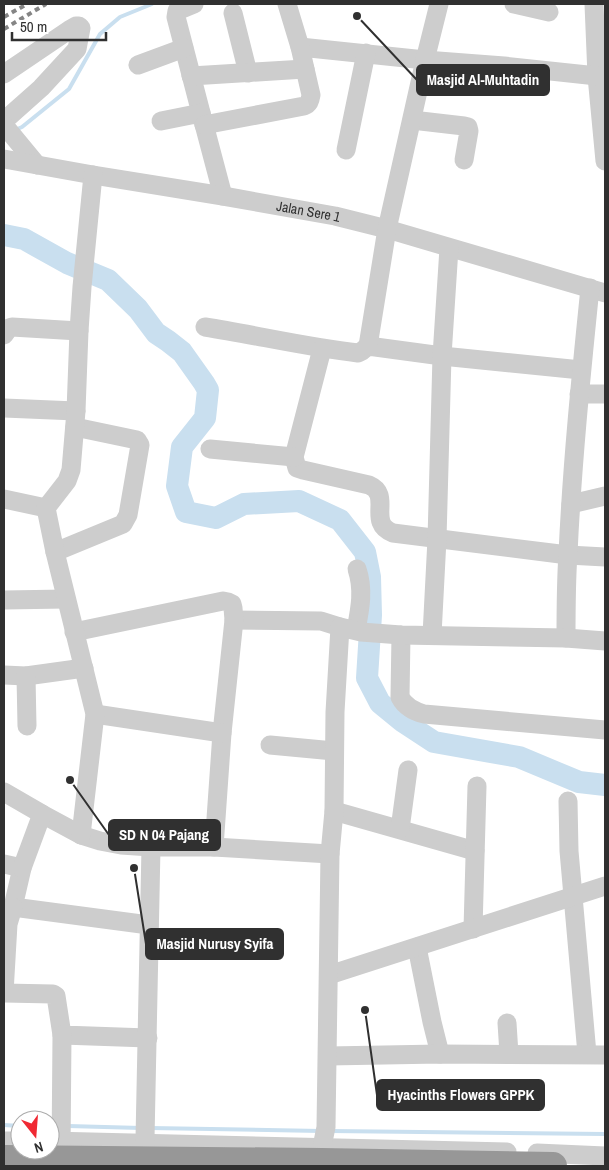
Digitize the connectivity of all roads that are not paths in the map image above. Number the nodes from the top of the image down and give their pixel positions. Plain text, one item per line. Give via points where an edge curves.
1 (194, 4) edge
2 (287, 4) edge
3 (439, 4) edge
4 (594, 4) edge
5 (522, 5) edge
6 (549, 12) dead end
7 (233, 13) dead end
8 (300, 47) junction
9 (184, 48) junction
10 (601, 50) edge
11 (366, 53) junction
12 (425, 60) junction
13 (138, 65) dead end
14 (305, 69) junction
15 (248, 73) junction
16 (4, 74) edge
17 (191, 76) junction
18 (597, 76) junction
19 (203, 119) junction
20 (412, 120) junction
21 (160, 121) dead end
22 (10, 131) edge
23 (346, 150) dead end
24 (4, 159) edge
25 (464, 160) dead end
26 (605, 161) edge
27 (37, 165) junction
28 (93, 175) junction
29 (223, 196) junction
30 (387, 229) junction
31 (449, 248) junction
32 (597, 290) edge
33 (204, 327) dead end
34 (79, 331) junction
35 (4, 335) edge
36 (368, 346) junction
37 (322, 348) junction
38 (442, 356) junction
39 (581, 370) junction
40 (579, 394) junction
41 (605, 394) edge
42 (4, 408) edge
43 (76, 419) junction
44 (210, 449) dead end
45 (294, 457) junction
46 (605, 496) edge
47 (4, 499) edge
48 (571, 504) junction
49 (46, 508) junction
50 (437, 539) junction
51 (55, 552) junction
52 (568, 555) junction
53 (605, 558) edge
54 (357, 570) dead end
55 (66, 599) junction
56 (4, 600) edge
57 (234, 620) junction
58 (352, 630) junction
59 (74, 632) junction
60 (392, 634) junction
61 (432, 635) junction
62 (566, 638) junction
63 (605, 641) edge
64 (84, 668) junction
65 (4, 675) edge
66 (26, 676) junction
67 (95, 714) junction
68 (27, 726) dead end
69 (605, 730) edge
70 (222, 733) junction
71 (270, 744) dead end
72 (334, 751) junction
73 (408, 770) dead end
74 (477, 786) dead end
75 (4, 792) edge
76 (568, 801) dead end
77 (334, 811) junction
78 (42, 814) junction
79 (400, 829) junction
80 (81, 835) junction
81 (151, 847) junction
82 (214, 848) junction
83 (475, 851) junction
84 (330, 854) junction
85 (13, 866) edge
86 (605, 886) edge
87 (573, 897) junction
88 (8, 918) edge
89 (149, 925) junction
90 (473, 929) junction
91 (418, 947) junction
92 (329, 975) junction
93 (506, 1022) dead end
94 (62, 1036) junction
95 (148, 1038) junction
96 (440, 1054) junction
97 (509, 1054) junction
98 (596, 1054) edge
99 (328, 1056) junction
100 (60, 1110) edge
101 (146, 1138) junction
102 (60, 1139) edge
103 (324, 1145) junction
104 (605, 1156) edge
105 (446, 1157) junction
106 (501, 1159) edge
107 (564, 1162) edge

1 - 9 street via 179,9 176,14
2 - 8 street
3 - 12 street
4 - 10 street
5 - 6 street
7 - 15 street
8 - 11 street
8 - 14 street
9 - 13 street
9 - 17 street
10 - 18 street
11 - 12 street
11 - 23 street
12 - 18 street
12 - 20 street
14 - 15 street
14 - 19 street via 311,96 304,106
15 - 17 street
16 - 22 street via 68,30 80,26 76,49 41,88
17 - 19 street
18 - 26 street
19 - 21 street
19 - 29 street
20 - 25 street via 468,127
20 - 30 street
22 - 27 street
24 - 27 street, Jalan Sere 1
27 - 28 street, Jalan Sere 1
28 - 29 street, Jalan Sere 1
28 - 34 street
29 - 30 street, Jalan Sere 1
30 - 31 street, Jalan Sere 1
30 - 36 street
31 - 32 street, Jalan Sere 1
31 - 38 street
32 - 39 street
33 - 37 street
34 - 35 street via 12,327
34 - 43 street
36 - 37 street via 358,353
36 - 38 street
37 - 45 street
38 - 39 street
38 - 50 street
39 - 40 street
40 - 41 street
40 - 48 street
42 - 43 street
43 - 49 street via 69,476
43 - 51 street via 137,440 140,445 128,514 123,524
44 - 45 street
45 - 50 street via 299,469 374,487 379,493 381,523 388,531
46 - 48 street
47 - 49 street
48 - 52 street
49 - 51 street
50 - 52 street
50 - 61 street
51 - 55 street
52 - 53 street
52 - 62 street
54 - 58 street via 361,599
55 - 56 street
55 - 59 street
57 - 58 street via 321,621
57 - 59 street via 232,604 223,601
57 - 70 street
58 - 60 street
58 - 72 street via 335,712
59 - 64 street
60 - 61 street
60 - 69 street via 400,697 416,711
61 - 62 street
62 - 63 street
64 - 66 street
64 - 67 street
65 - 66 street
66 - 68 street
67 - 70 street
67 - 80 street
70 - 82 street
71 - 72 street
72 - 77 street
73 - 79 street
74 - 83 street
75 - 78 street
76 - 87 street
77 - 79 street
77 - 84 street
78 - 80 street
78 - 85 street
79 - 83 street
80 - 81 street via 122,845
81 - 82 street
81 - 89 street
82 - 84 street
83 - 90 street
84 - 92 street
85 - 88 street
86 - 87 street
87 - 90 street
87 - 98 street
88 - 89 street
88 - 94 street via 4,993 56,996
89 - 95 street
90 - 91 street
91 - 92 street
91 - 96 street
92 - 99 street
93 - 97 street
94 - 95 street
94 - 100 street
95 - 101 street
96 - 97 street
96 - 99 street
97 - 98 street
99 - 103 street
101 - 102 highway
101 - 103 highway
103 - 105 street
103 - 105 highway via 351,1162
104 - 107 street
105 - 106 highway
106 - 107 highway

